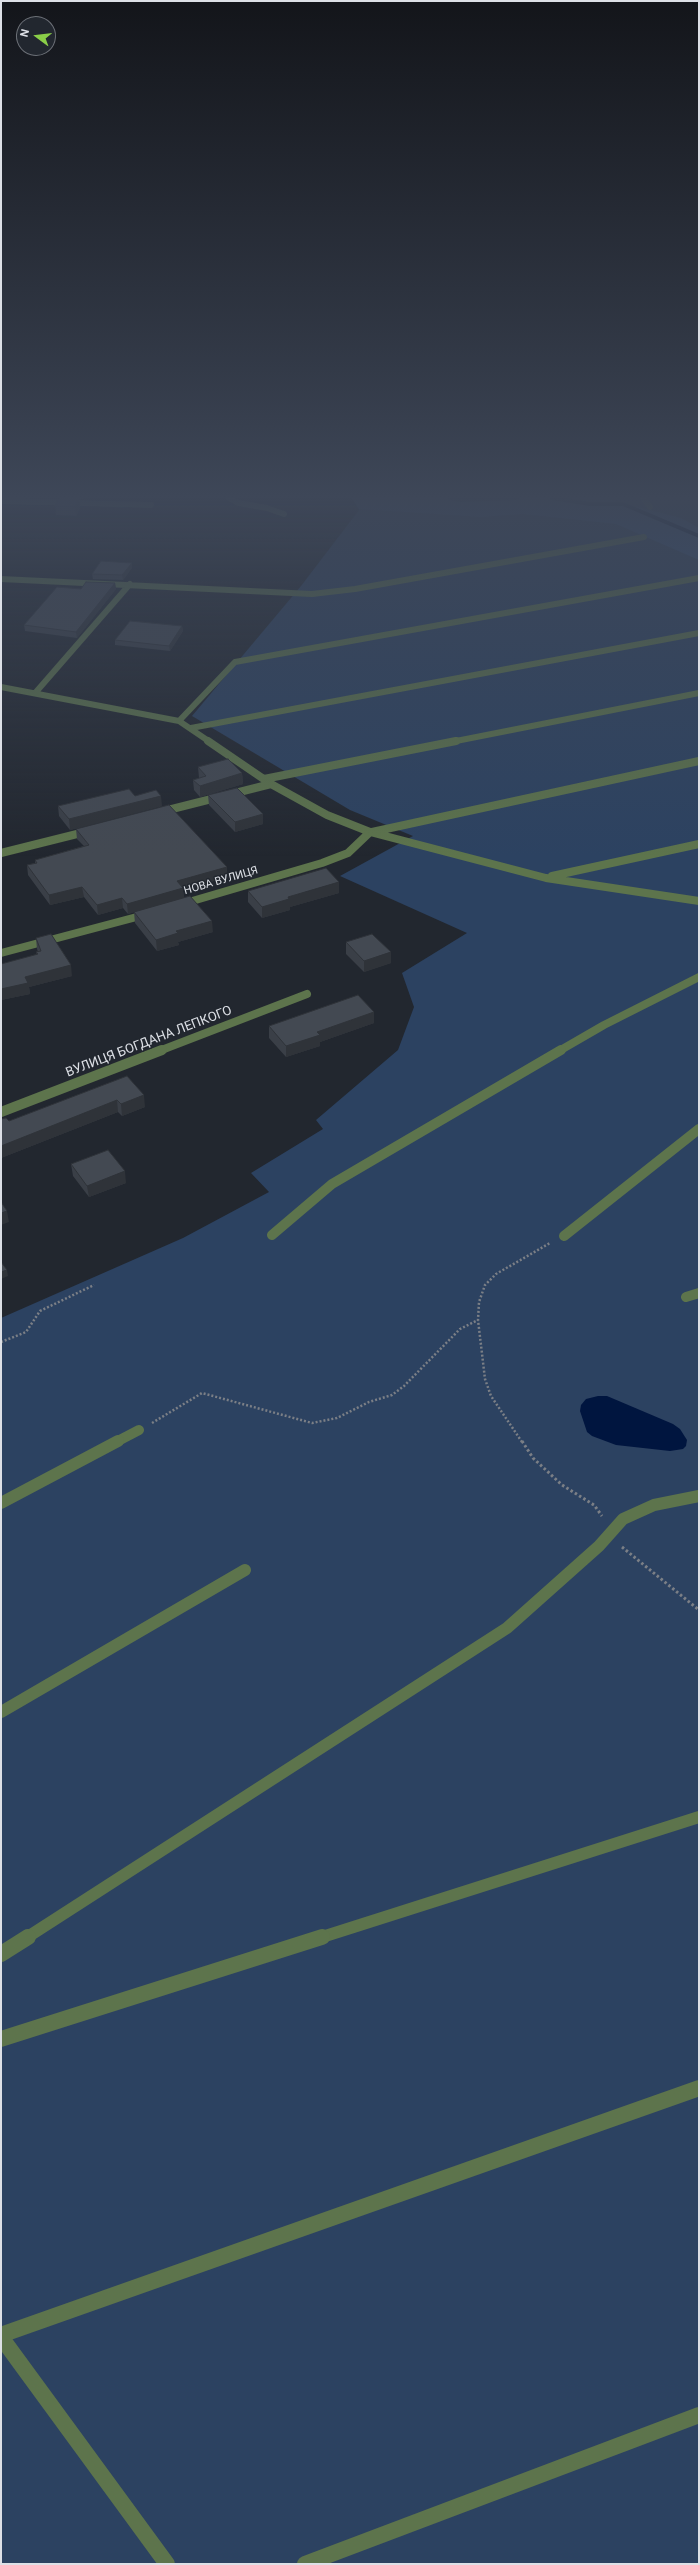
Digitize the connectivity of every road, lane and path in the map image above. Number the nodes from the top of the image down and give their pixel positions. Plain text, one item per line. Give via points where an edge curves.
1 (101, 618) edge
2 (480, 618) edge
3 (699, 633) edge
4 (1, 687) edge
5 (36, 692) junction
6 (699, 693) edge
7 (179, 721) junction
8 (191, 728) junction
9 (699, 762) edge
10 (264, 779) junction
11 (270, 784) junction
12 (155, 814) edge
13 (101, 828) edge
14 (370, 832) junction
15 (699, 844) edge
16 (1, 853) edge
17 (546, 878) junction
18 (699, 901) edge
19 (172, 907) edge
20 (157, 912) edge
21 (1, 953) edge
22 (699, 977) edge
23 (307, 994) dead end
24 (1, 1112) edge
25 (699, 1129) edge
26 (272, 1235) dead end
27 (564, 1236) joint
28 (94, 1285) dead end
29 (699, 1293) edge
30 (686, 1296) dead end
31 (478, 1320) junction
32 (1, 1342) edge
33 (139, 1430) joint
34 (699, 1496) edge
35 (1, 1503) edge
36 (611, 1532) junction
37 (245, 1570) dead end
38 (699, 1610) edge
39 (1, 1712) edge
40 (699, 1817) edge
41 (1, 1954) edge
42 (1, 2039) edge
43 (699, 2088) edge
44 (1, 2336) edge
45 (699, 2415) edge
46 (163, 2563) edge
47 (305, 2564) edge

1 - 5 street
2 - 7 street via 235,662
3 - 8 street
4 - 5 street
5 - 7 street
6 - 10 street
7 - 8 street
8 - 10 street
9 - 14 street
10 - 11 street
11 - 12 street
11 - 14 street via 327,815
13 - 16 street
14 - 17 street
14 - 19 street, НОВА ВУЛИЦЯ via 348,853 322,864
15 - 17 street
17 - 18 street
20 - 21 street
22 - 26 street via 604,1025 332,1184
23 - 24 street, ВУЛИЦЯ БОГДАНА ЛЕПКОГО
25 - 27 street
27 - 31 path via 496,1274 485,1285 479,1302
28 - 32 path via 40,1311 26,1332
29 - 30 street
31 - 33 path via 460,1329 392,1395 369,1402 337,1418 312,1424 202,1393
31 - 36 path via 485,1379 491,1396 533,1458 562,1485 594,1505
33 - 35 street
34 - 36 street via 654,1505 623,1519
36 - 38 path via 622,1546 649,1570
36 - 41 street via 507,1628
37 - 39 street
40 - 42 street
43 - 44 street
44 - 46 street
45 - 47 street

